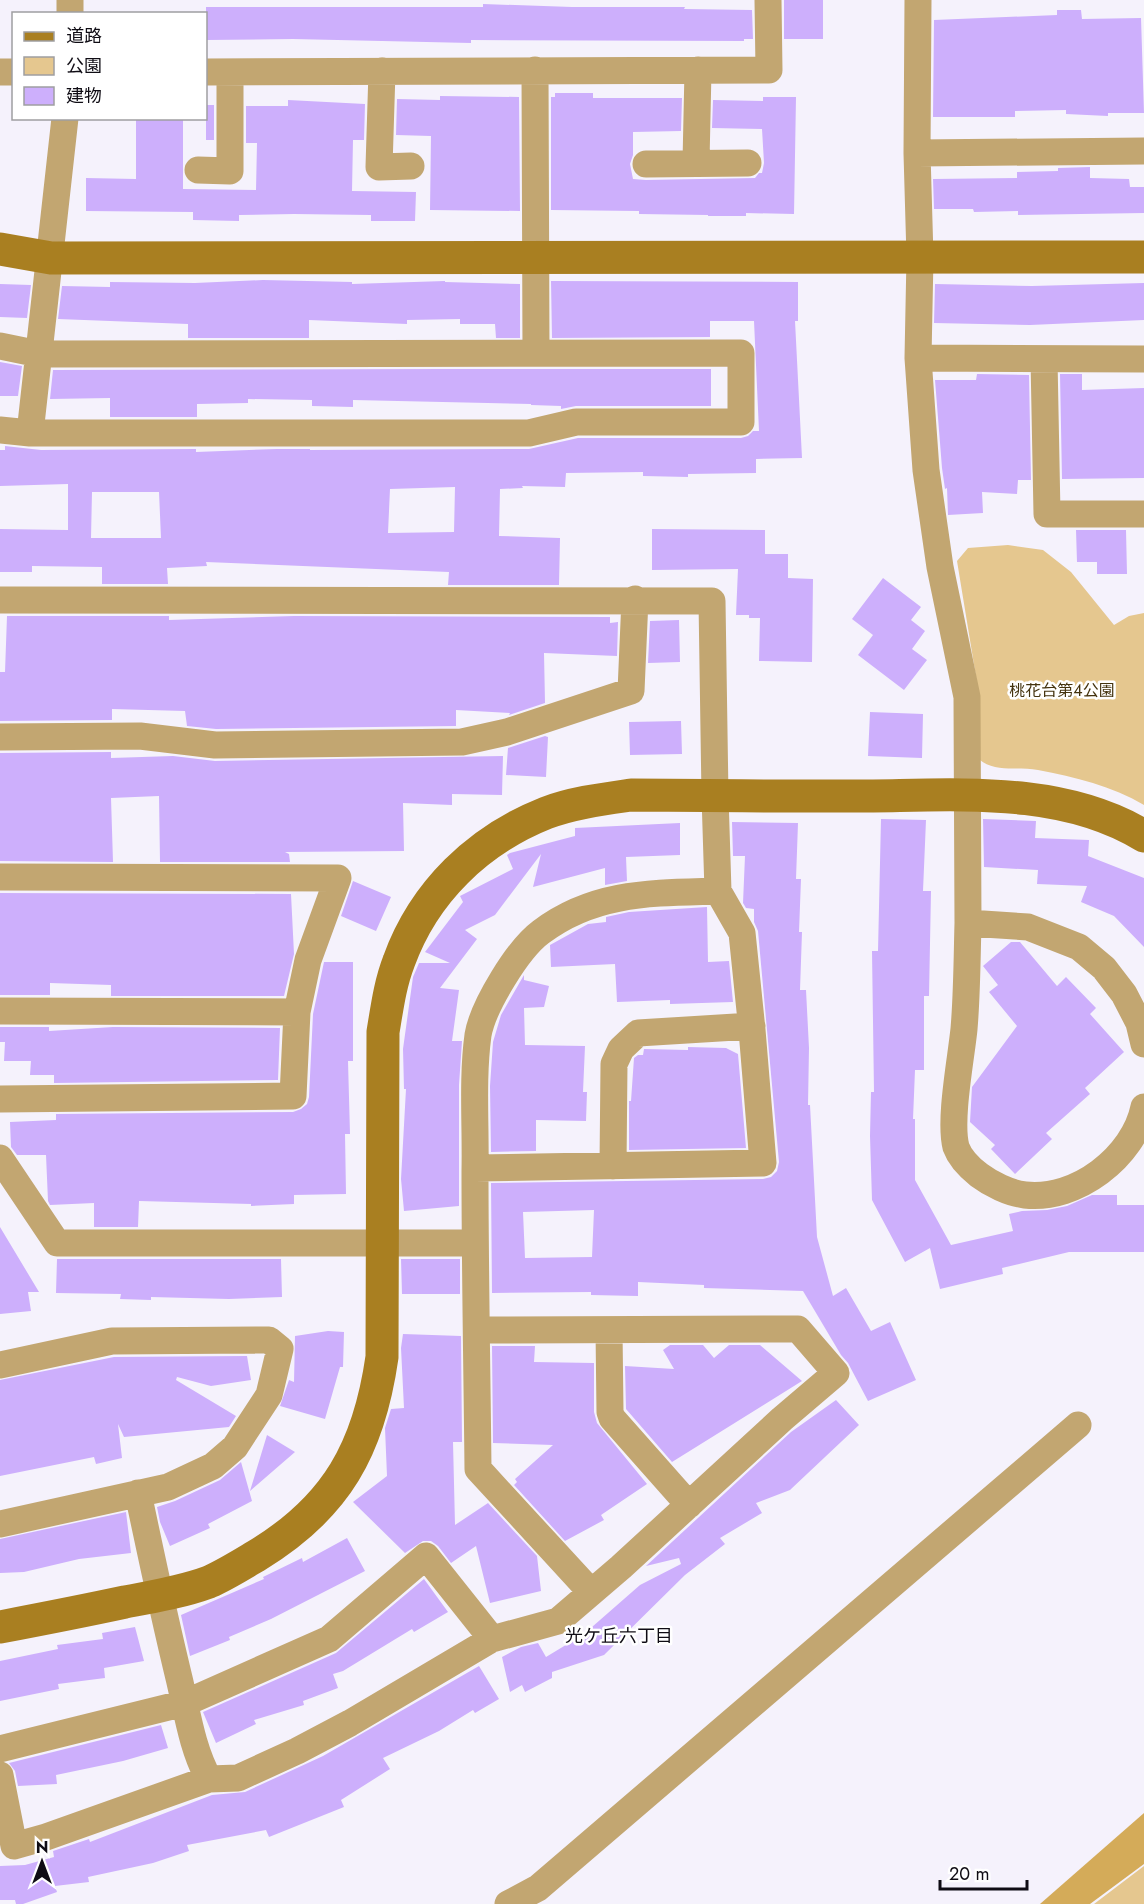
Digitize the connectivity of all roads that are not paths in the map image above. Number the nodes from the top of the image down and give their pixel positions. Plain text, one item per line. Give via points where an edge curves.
1 (768, 0) edge
2 (918, 0) edge
3 (698, 69) junction
4 (535, 70) junction
5 (382, 71) junction
6 (218, 72) edge
7 (65, 120) edge
8 (1144, 151) edge
9 (917, 153) junction
10 (696, 162) junction
11 (748, 163) dead end
12 (646, 164) dead end
13 (411, 166) dead end
14 (198, 170) dead end
15 (0, 249) edge
16 (1144, 256) edge
17 (536, 257) junction
18 (920, 257) junction
19 (51, 258) junction
20 (0, 346) edge
21 (536, 353) junction
22 (39, 354) junction
23 (918, 358) junction
24 (1044, 359) junction
25 (1144, 359) edge
26 (0, 430) edge
27 (30, 433) junction
28 (1144, 514) edge
29 (635, 599) junction
30 (0, 600) edge
31 (0, 737) edge
32 (715, 796) junction
33 (967, 796) junction
34 (1144, 836) edge
35 (0, 877) edge
36 (718, 891) junction
37 (968, 923) junction
38 (0, 1011) edge
39 (297, 1012) junction
40 (752, 1026) junction
41 (1144, 1044) edge
42 (0, 1099) edge
43 (1144, 1107) edge
44 (0, 1158) edge
45 (613, 1166) junction
46 (475, 1168) junction
47 (383, 1242) junction
48 (475, 1243) junction
49 (477, 1330) junction
50 (609, 1330) junction
51 (0, 1365) edge
52 (1078, 1425) dead end
53 (138, 1493) junction
54 (689, 1505) junction
55 (0, 1524) edge
56 (591, 1592) junction
57 (159, 1595) junction
58 (0, 1627) edge
59 (492, 1639) junction
60 (185, 1703) junction
61 (0, 1749) edge
62 (0, 1775) edge
63 (209, 1779) junction
64 (508, 1904) edge

1 - 3 street via 769,69
2 - 9 street
3 - 4 street
3 - 10 street
4 - 5 street
4 - 17 street
5 - 6 street
5 - 13 street via 379,167
6 - 14 street via 230,171
7 - 19 street
8 - 9 street
9 - 18 street
10 - 11 street
10 - 12 street
15 - 19 street
16 - 18 street
17 - 18 street
17 - 19 street
17 - 21 street
18 - 23 street
19 - 22 street
20 - 22 street
21 - 22 street
21 - 27 street via 741,353 741,423 576,422 529,433
22 - 27 street
23 - 24 street
23 - 33 street via 940,567 967,697
24 - 25 street
24 - 28 street via 1047,514
26 - 27 street
29 - 30 street
29 - 31 street via 631,691 507,732 462,742 215,745 140,736
29 - 32 street via 712,601
32 - 33 street
32 - 36 street
32 - 47 street via 631,795 548,812 475,852 429,903 398,962 383,1032
33 - 34 street via 1061,804 1110,819
33 - 37 street
35 - 39 street via 338,878 308,960
36 - 40 street via 742,933
36 - 46 street via 642,893 585,906 540,932 513,964 492,998 478,1033
37 - 41 street via 1028,927 1079,947 1104,968 1124,994 1139,1023
37 - 43 street via 964,1026 953,1129 957,1149 970,1168 991,1184 1025,1195 1056,1192 1083,1183 1108,1167 1128,1145
38 - 39 street
39 - 42 street via 293,1096
40 - 45 street via 638,1033 621,1049 614,1064
40 - 45 street via 763,1163
44 - 47 street via 57,1243
45 - 46 street
46 - 48 street
47 - 48 street
47 - 57 street via 382,1356 377,1392 366,1429 347,1468 323,1501 282,1540 209,1582
48 - 49 street
49 - 50 street
49 - 56 street via 478,1469
50 - 54 street via 609,1412
50 - 54 street via 798,1329 836,1373
51 - 53 street via 112,1341 268,1340 280,1349 268,1395 235,1447 213,1466 168,1487
52 - 64 street via 538,1888
53 - 55 street
53 - 57 street
54 - 56 street
56 - 59 street via 558,1621
57 - 58 street
57 - 60 street
59 - 60 street via 426,1556 329,1639
59 - 63 street via 297,1751 238,1778
60 - 61 street
60 - 63 street
62 - 63 street via 15,1846

